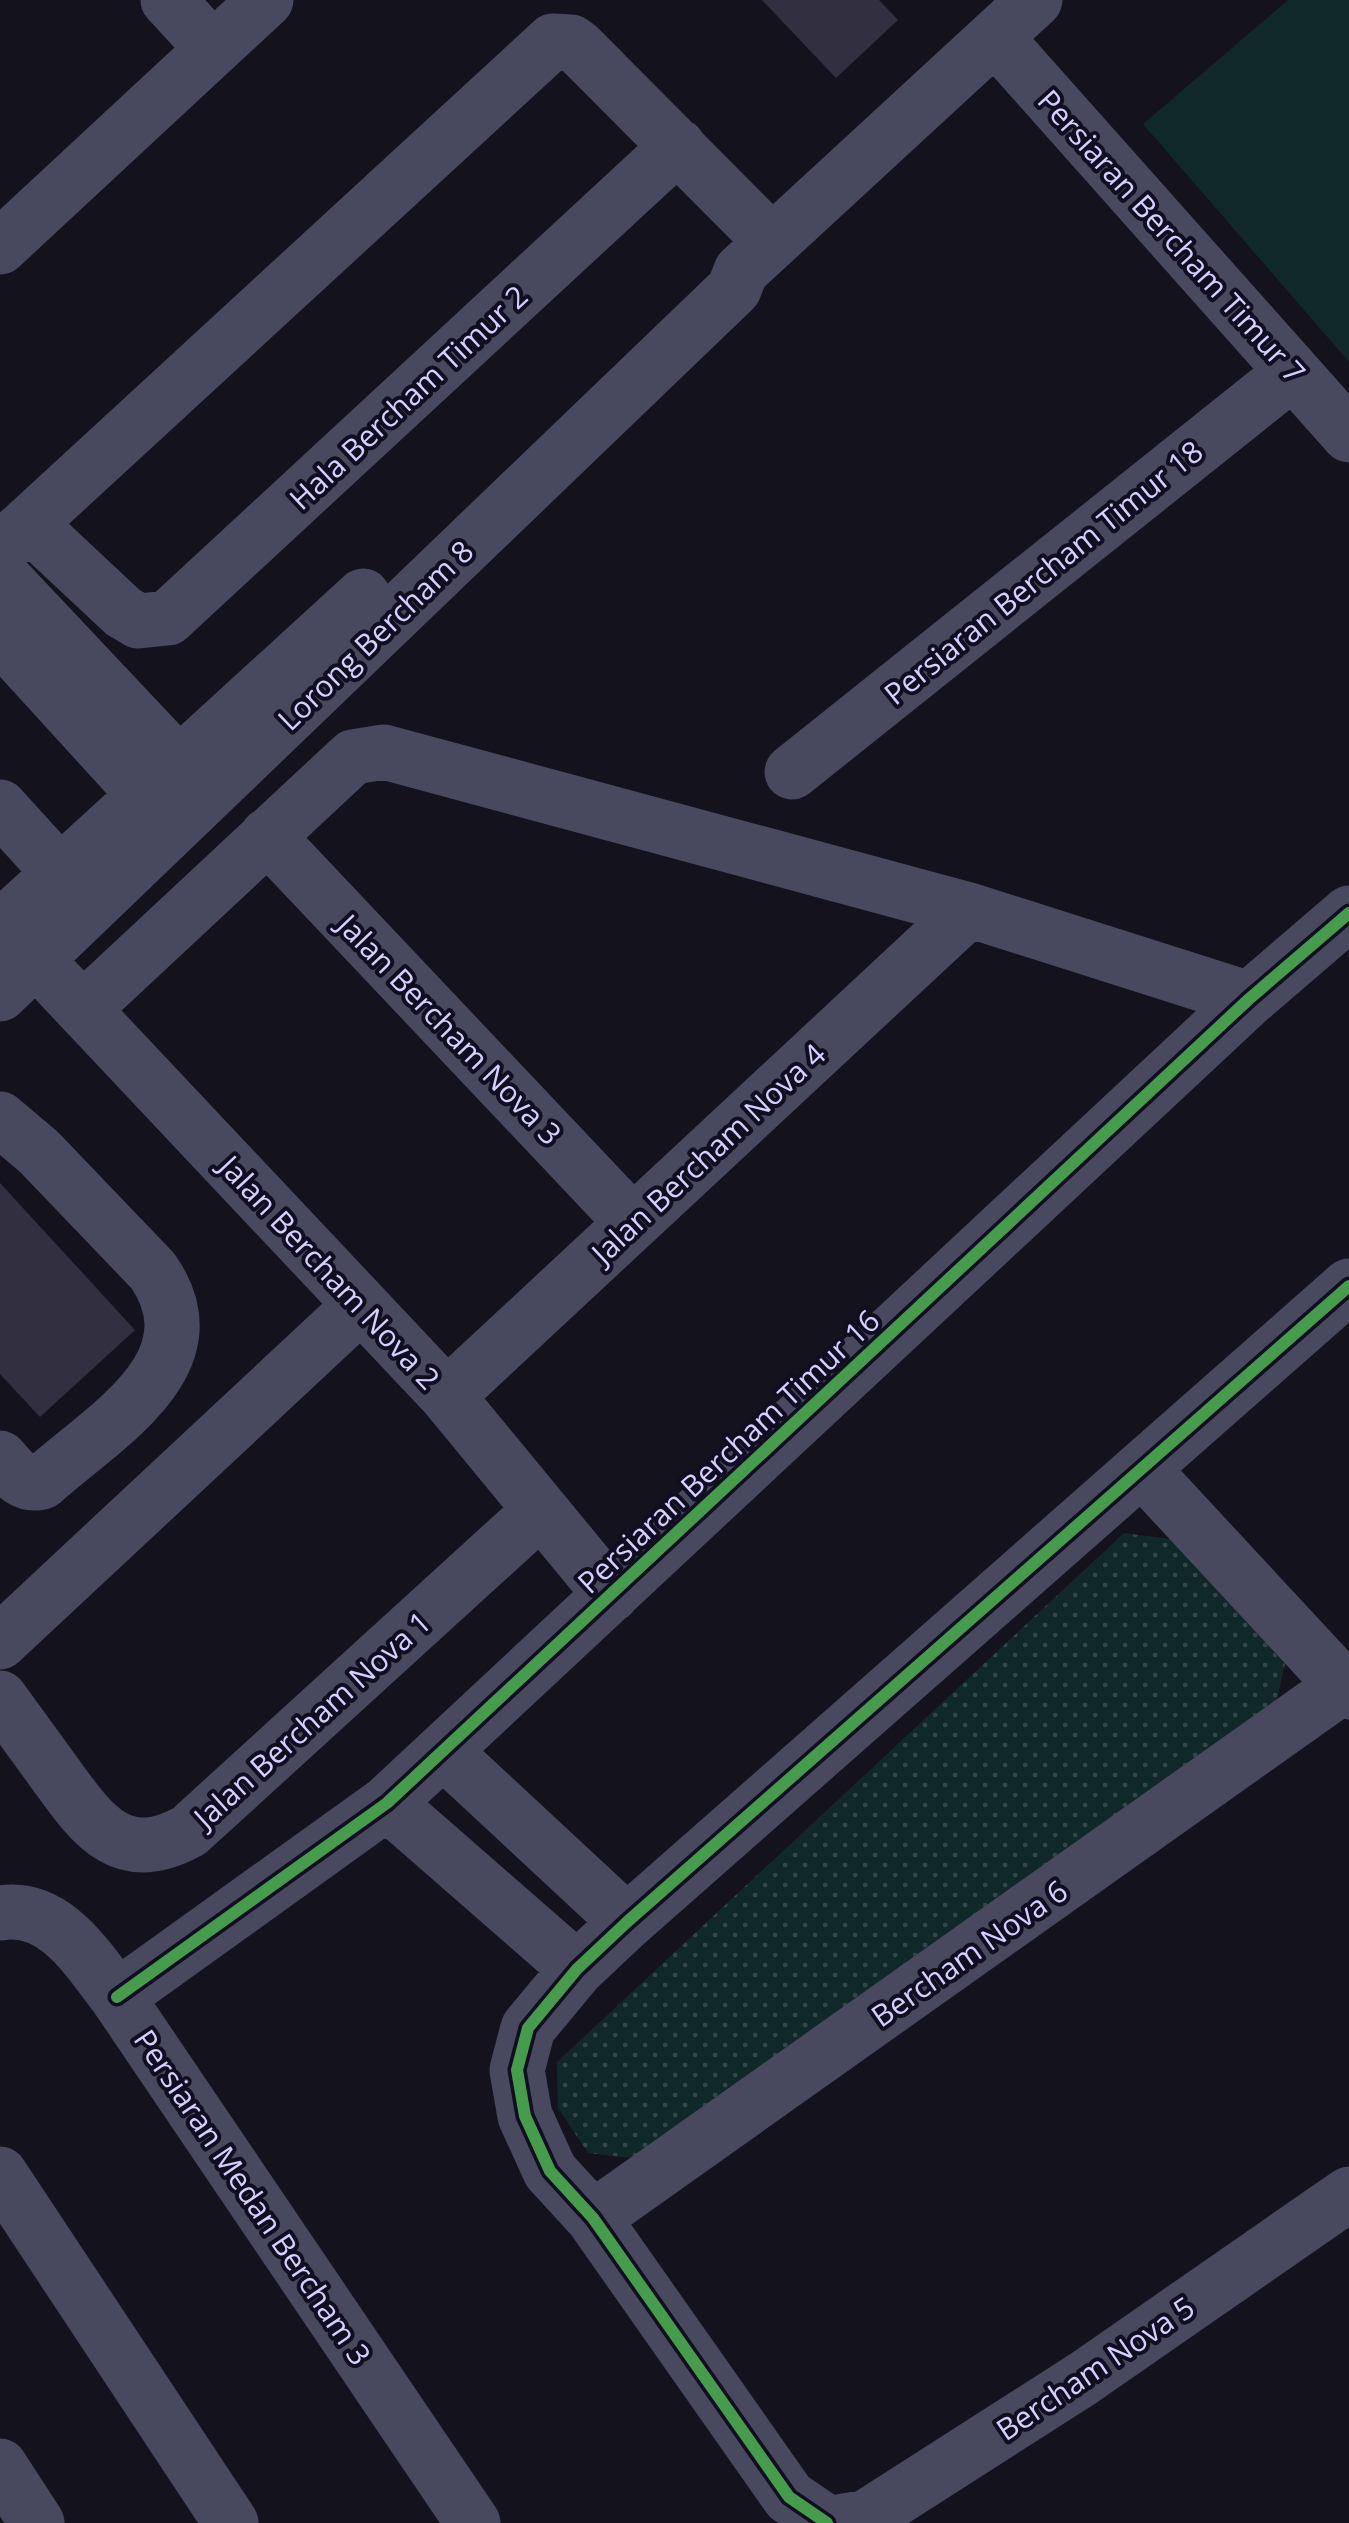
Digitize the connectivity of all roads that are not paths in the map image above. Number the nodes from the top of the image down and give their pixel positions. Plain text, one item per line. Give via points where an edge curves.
1 (168, 0) edge
2 (266, 0) edge
3 (1035, 0) edge
4 (995, 37) junction
5 (212, 48) junction
6 (678, 146) junction
7 (0, 246) edge
8 (756, 256) junction
9 (1293, 372) junction
10 (1349, 435) edge
11 (14, 537) edge
12 (0, 574) edge
13 (0, 636) edge
14 (264, 742) junction
15 (792, 772) dead end
16 (166, 785) junction
17 (0, 807) edge
18 (267, 836) junction
19 (129, 868) junction
20 (60, 872) junction
21 (969, 910) junction
22 (1349, 912) edge
23 (12, 961) edge
24 (1249, 1000) junction
25 (82, 1009) junction
26 (1, 1122) edge
27 (634, 1222) junction
28 (1349, 1286) edge
29 (361, 1306) junction
30 (447, 1396) junction
31 (0, 1458) edge
32 (1143, 1470) junction
33 (540, 1511) junction
34 (611, 1594) junction
35 (0, 1642) edge
36 (1346, 1689) edge
37 (0, 1698) edge
38 (444, 1751) junction
39 (388, 1803) junction
40 (0, 1913) edge
41 (626, 1922) junction
42 (578, 1970) junction
43 (118, 1997) junction
44 (0, 2174) edge
45 (1349, 2194) edge
46 (593, 2218) junction
47 (0, 2466) edge
48 (37, 2523) edge
49 (231, 2523) edge
50 (474, 2523) edge
51 (830, 2523) edge

1 - 5 street
2 - 5 street
3 - 4 street, Lorong Bercham 8
4 - 8 street, Lorong Bercham 8
4 - 9 street, Persiaran Bercham Timur 7
5 - 7 street
6 - 8 street
6 - 11 street, Hala Bercham Timur 2 via 168,618 138,620
6 - 11 street via 571,42 553,41
8 - 14 street, Lorong Bercham 8 via 734,289
8 - 16 street, Lorong Bercham 8 via 719,272
9 - 10 street, Persiaran Bercham Timur 7
9 - 15 street, Persiaran Bercham Timur 18
12 - 16 street
13 - 16 street
14 - 16 street
14 - 19 street, Lorong Bercham 8
16 - 19 street
16 - 20 street
17 - 20 street
18 - 21 street via 353,757 384,752
18 - 25 street
18 - 27 street, Jalan Bercham Nova 3
19 - 23 street, Lorong Bercham 8
20 - 23 street
21 - 24 street
21 - 27 street, Jalan Bercham Nova 4
22 - 24 street, Persiaran Bercham Timur 16
23 - 25 street, Jalan Bercham Nova 2
24 - 34 street, Persiaran Bercham Timur 16
25 - 29 street, Jalan Bercham Nova 2
26 - 31 street via 152,1271 174,1316 169,1354 149,1386 42,1482 19,1479
27 - 30 street, Jalan Bercham Nova 4
28 - 32 street
29 - 30 street, Jalan Bercham Nova 2
29 - 35 street
30 - 33 street, Jalan Bercham Nova 2
32 - 36 street
32 - 41 street
33 - 34 street, Jalan Bercham Nova 2
33 - 37 street, Jalan Bercham Nova 1 via 189,1832 166,1844 124,1842 88,1820
34 - 38 street, Persiaran Bercham Timur 16
36 - 46 street, Bercham Nova 6
38 - 39 street, Persiaran Bercham Timur 16
38 - 41 street
39 - 42 street
39 - 43 street, Persiaran Bercham Timur 16
40 - 43 street, Persiaran Medan Bercham 3 via 38,1916 60,1928
41 - 42 street
42 - 46 street via 528,2028 517,2070 525,2116 550,2170
43 - 50 street, Persiaran Medan Bercham 3
44 - 49 street
45 - 51 street, Bercham Nova 5 via 1084,2378 868,2517
46 - 51 street via 789,2497
47 - 48 street

